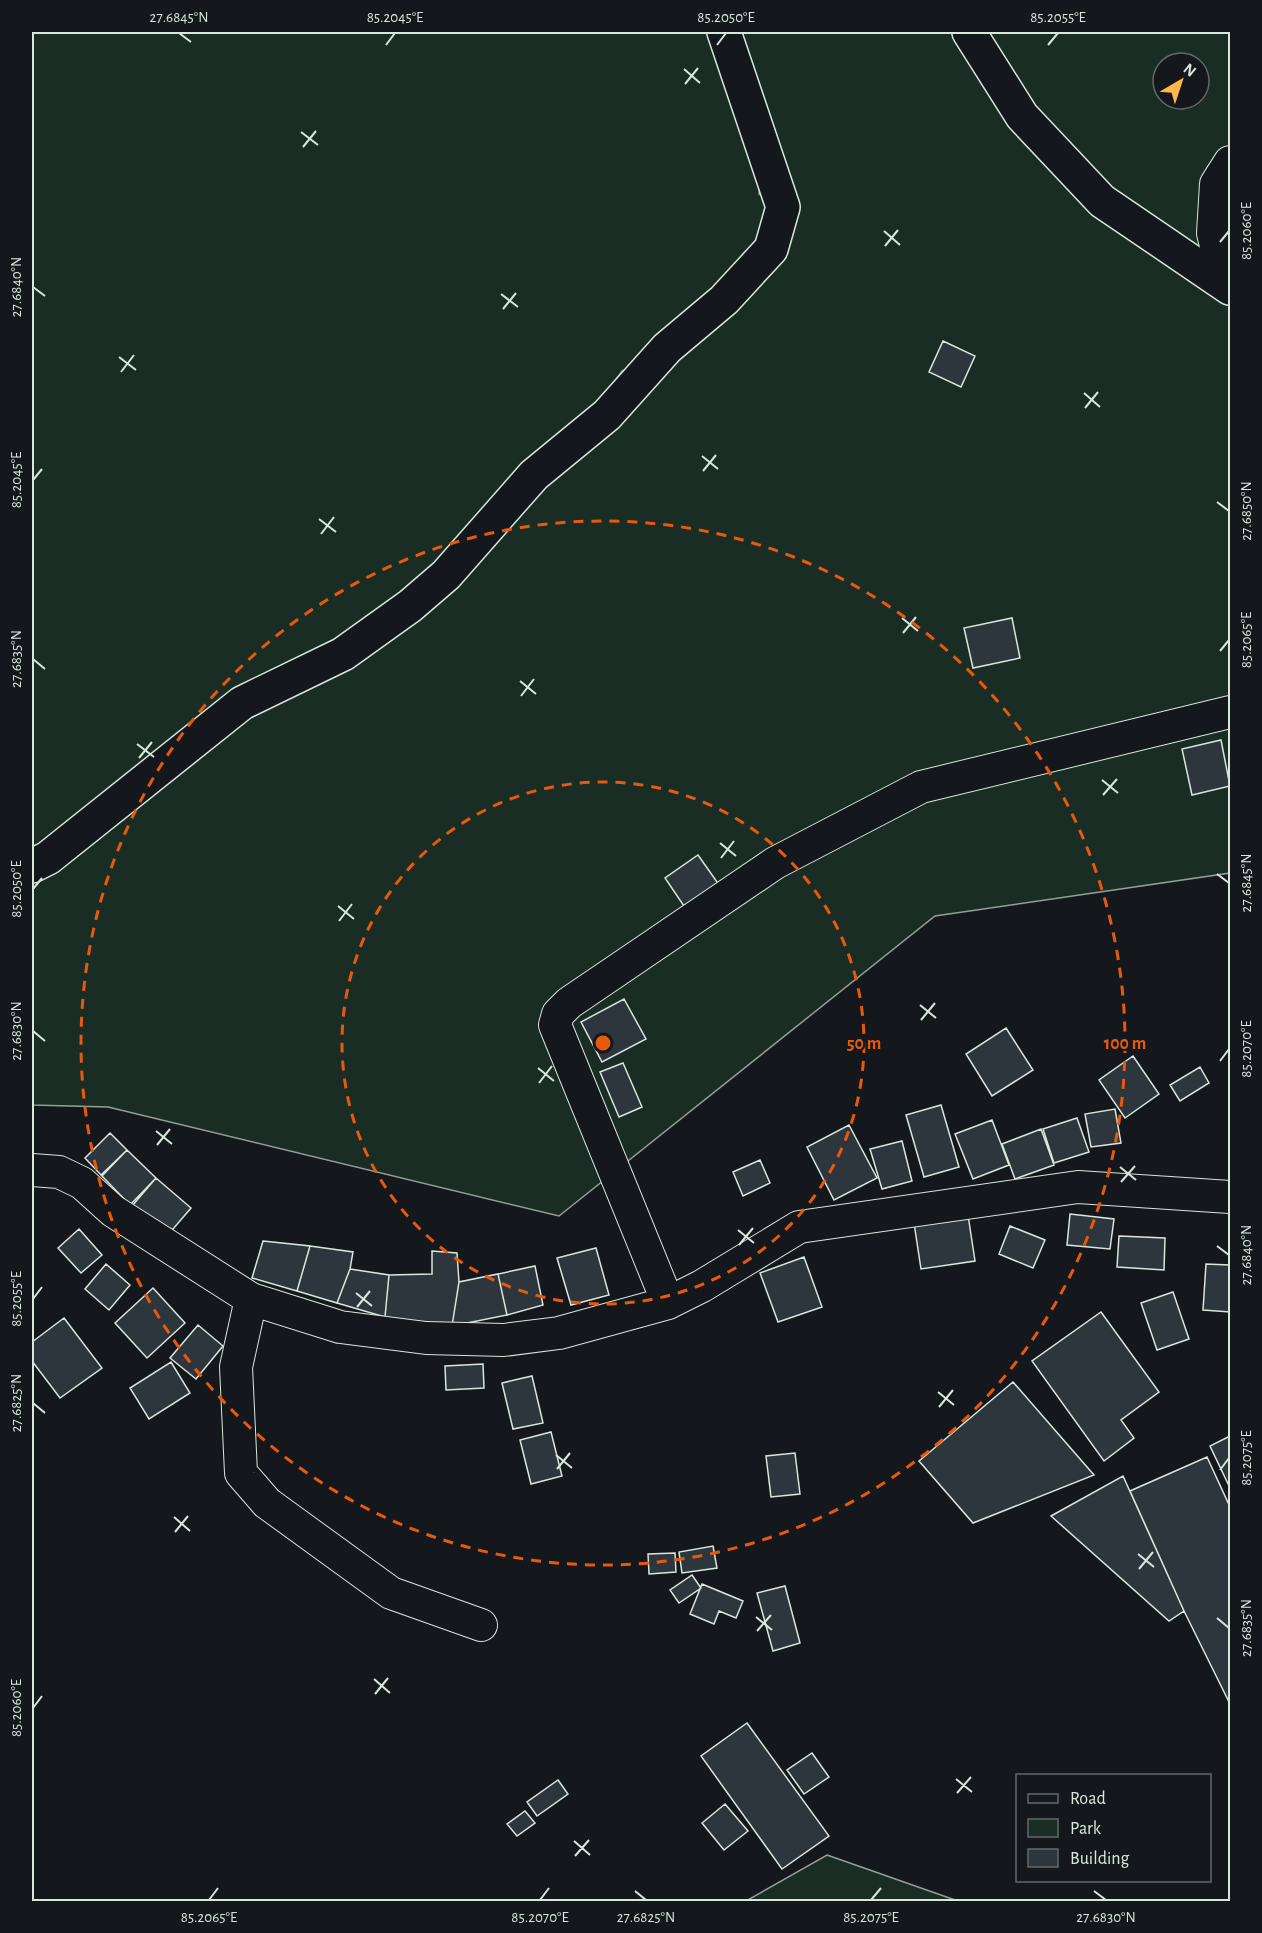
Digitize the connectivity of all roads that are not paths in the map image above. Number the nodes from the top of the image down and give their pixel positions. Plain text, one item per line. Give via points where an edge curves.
1 (724, 32) edge
2 (969, 32) edge
3 (1230, 162) edge
4 (1228, 286) edge
5 (1230, 712) edge
6 (32, 867) edge
7 (32, 1170) edge
8 (1230, 1197) edge
9 (251, 1299) junction
10 (668, 1303) junction
11 (482, 1625) dead end

1 - 6 street via 783,207 771,249 724,300 667,348 607,415 534,475 446,575 410,606 343,654 242,703
2 - 4 street via 1022,116 1102,201
3 - 4 street via 1216,184 1213,233
5 - 10 street via 921,788 775,862 558,1014 555,1025
7 - 9 street via 59,1172 82,1183 113,1211
8 - 10 street via 1078,1187 799,1227
9 - 10 street via 340,1327 426,1338 504,1340 559,1333
9 - 11 street via 236,1367 241,1473 267,1503 391,1593

